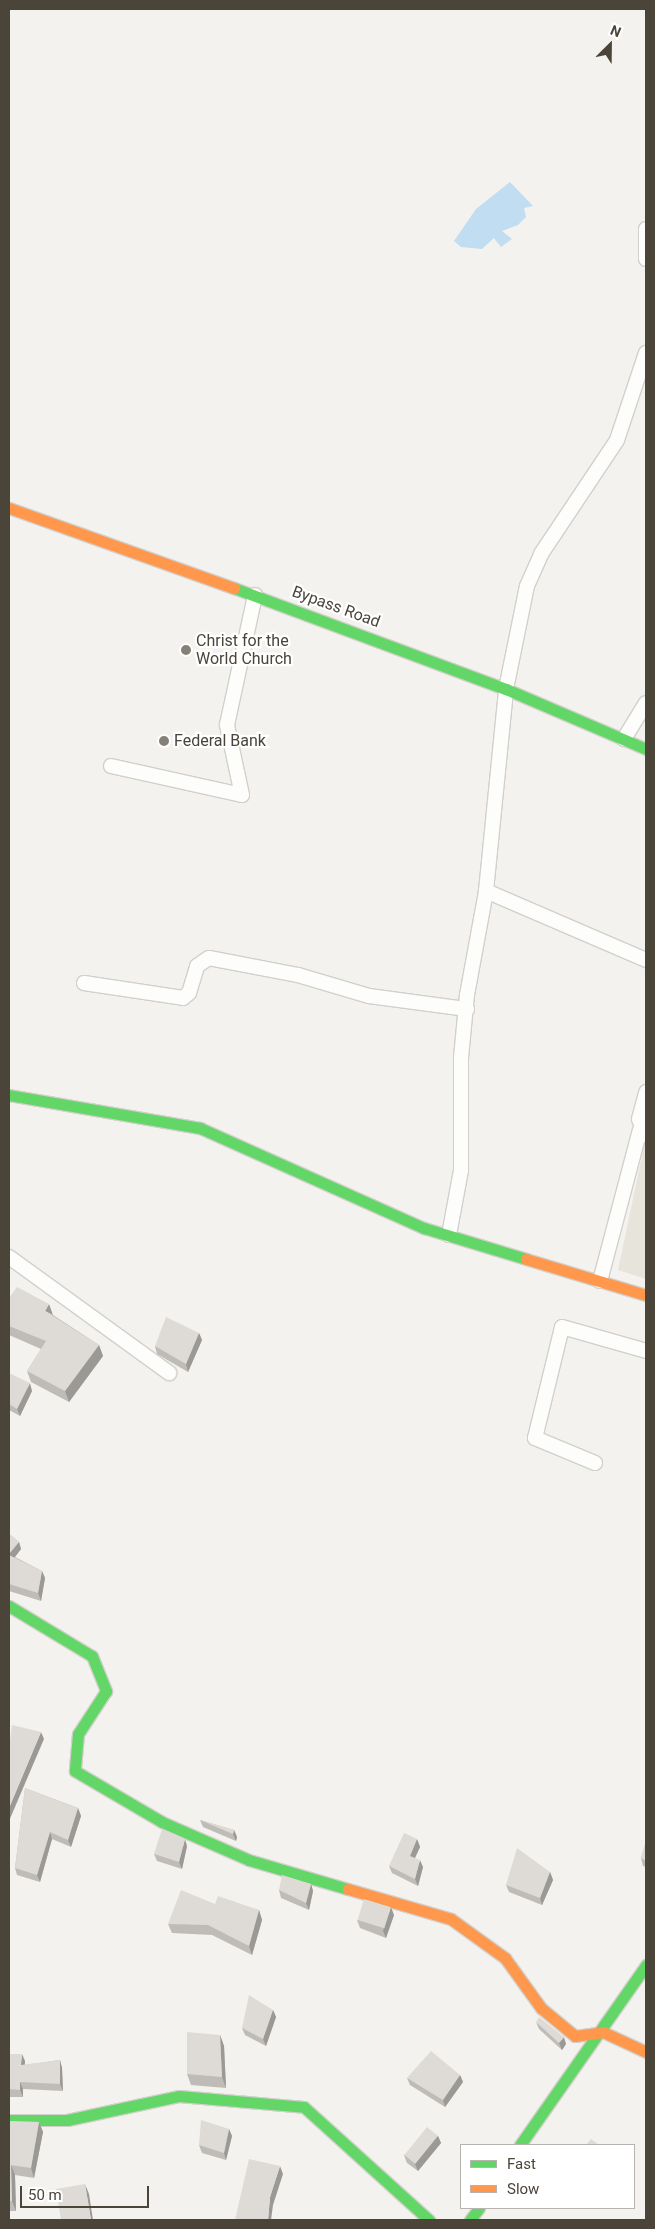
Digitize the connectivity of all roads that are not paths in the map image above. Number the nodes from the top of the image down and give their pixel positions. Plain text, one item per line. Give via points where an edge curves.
1 (646, 229) edge
2 (646, 259) edge
3 (646, 352) edge
4 (9, 508) edge
5 (255, 595) junction
6 (506, 688) junction
7 (646, 703) edge
8 (624, 739) junction
9 (646, 749) edge
10 (112, 766) dead end
11 (486, 891) junction
12 (646, 960) edge
13 (84, 983) dead end
14 (467, 1009) junction
15 (646, 1092) edge
16 (9, 1096) edge
17 (643, 1132) edge
18 (449, 1235) junction
19 (9, 1257) edge
20 (600, 1281) junction
21 (646, 1296) edge
22 (646, 1351) edge
23 (169, 1373) dead end
24 (595, 1463) dead end
25 (9, 1606) edge
26 (646, 1965) edge
27 (603, 2032) junction
28 (646, 2052) edge
29 (9, 2120) edge
30 (521, 2144) edge
31 (477, 2209) edge
32 (430, 2220) edge
33 (470, 2220) edge

1 - 2 street
3 - 6 street via 616,440 532,570
4 - 5 street, Bypass Road
5 - 6 street, Bypass Road
5 - 10 street via 227,725 242,795
6 - 8 street, Bypass Road
6 - 11 street
7 - 8 street
8 - 9 street, Bypass Road
11 - 12 street
11 - 14 street via 473,942
13 - 14 street via 183,998 189,993 197,966 209,958 298,975 369,996
14 - 18 street via 461,1058 461,1170
15 - 17 street
16 - 18 street via 200,1128 244,1151 291,1165
17 - 20 street
18 - 20 street
19 - 23 street
20 - 21 street
22 - 24 street via 562,1328 535,1438
25 - 27 street via 92,1656 103,1682 106,1691 78,1734 75,1771 162,1822 249,1860 451,1920 505,1958 541,2008 575,2036
26 - 27 street
27 - 28 street
27 - 30 street via 549,2100
29 - 32 street via 67,2120 179,2096 304,2107
31 - 33 street

